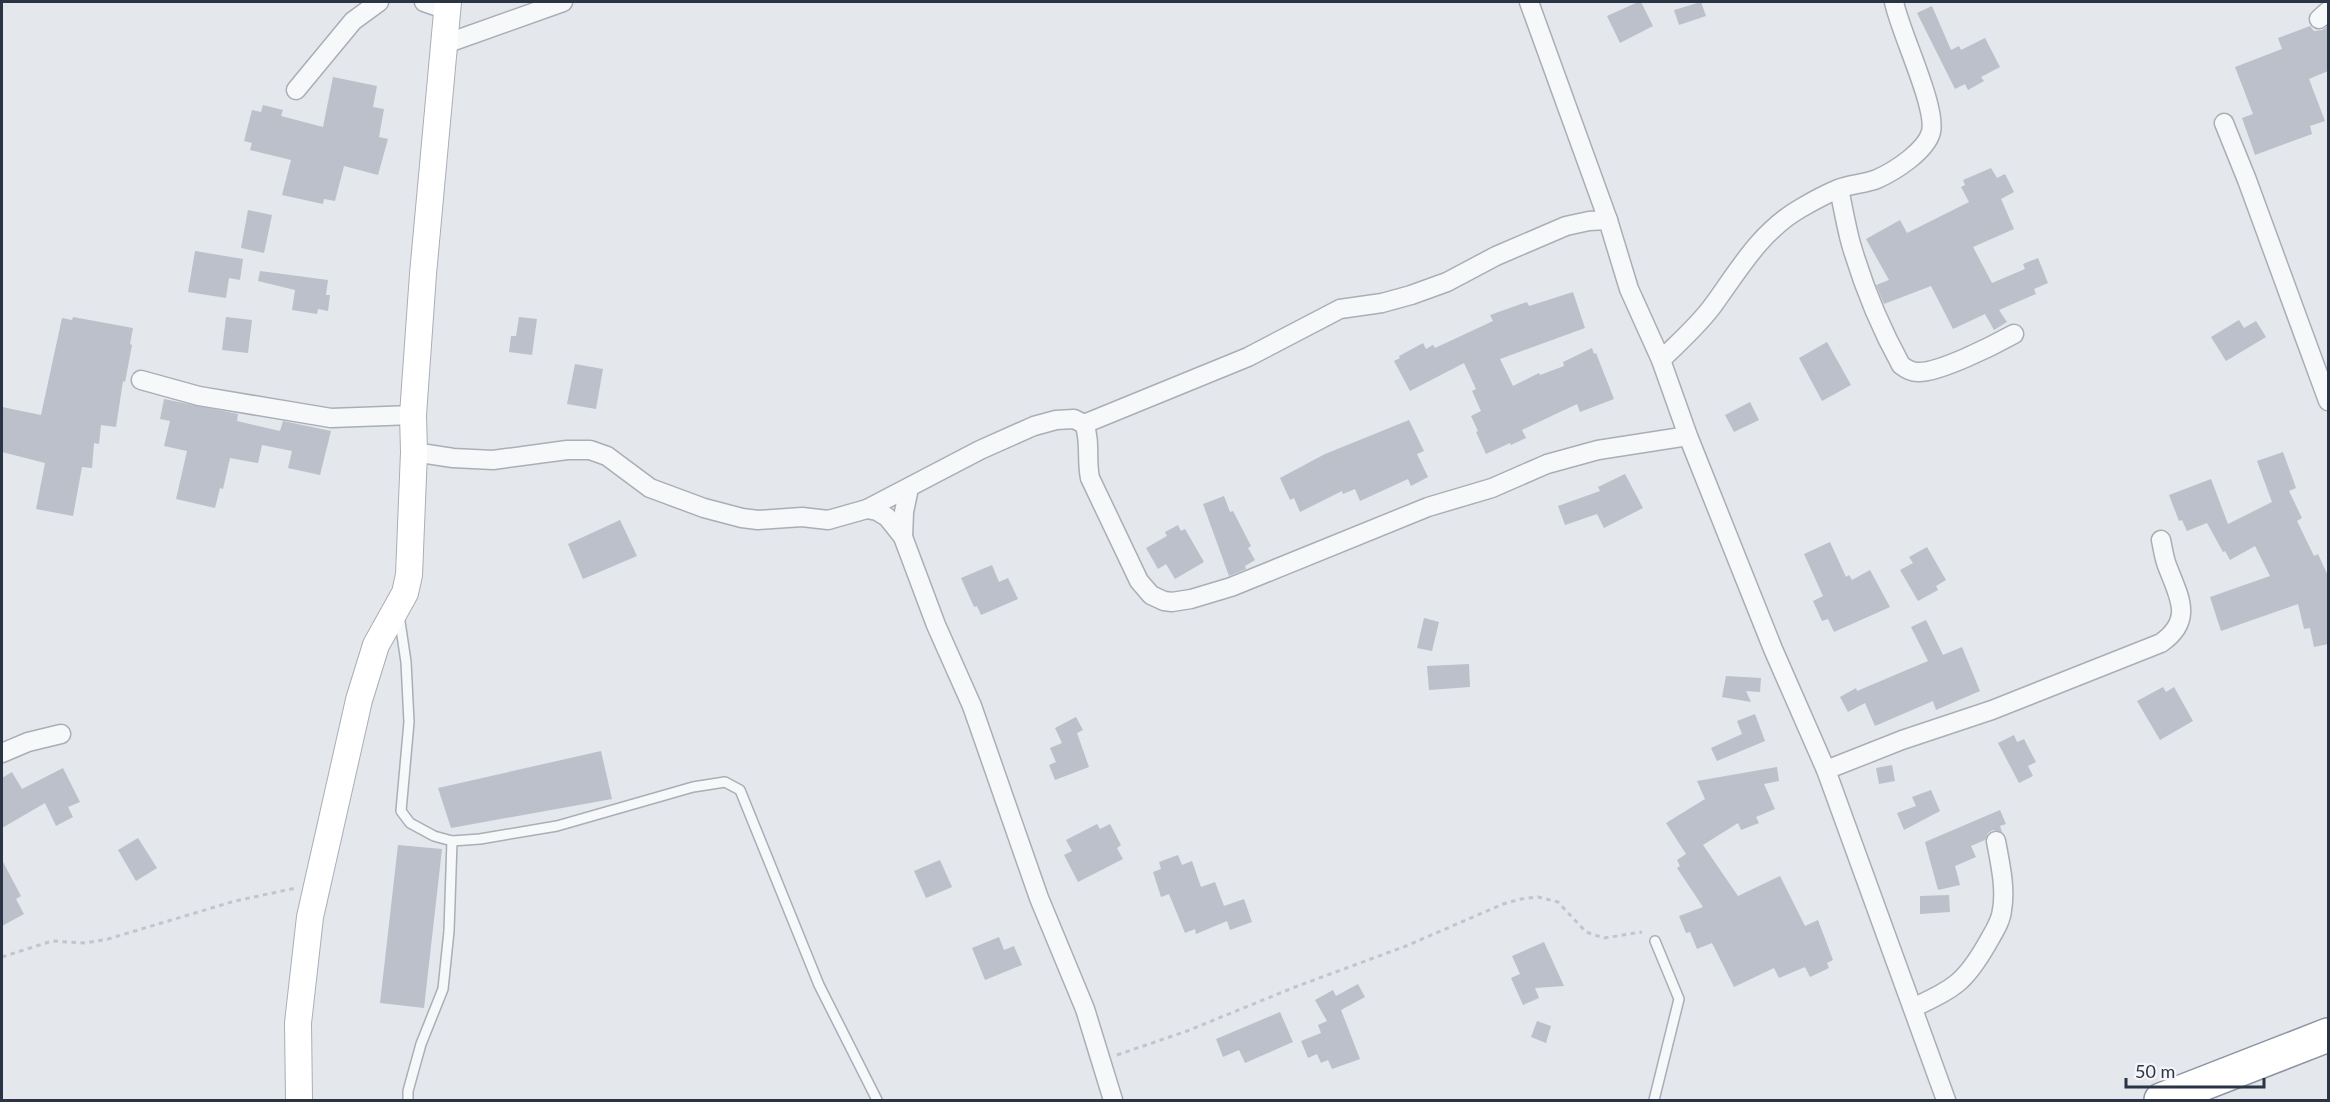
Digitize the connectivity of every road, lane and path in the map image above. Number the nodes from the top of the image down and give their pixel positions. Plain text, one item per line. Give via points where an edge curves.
1 (379, 2) edge
2 (563, 2) edge
3 (1529, 2) edge
4 (1893, 2) edge
5 (440, 4) edge
6 (445, 44) junction
7 (296, 90) dead end
8 (2223, 123) dead end
9 (1839, 189) junction
10 (1608, 220) junction
11 (2014, 334) dead end
12 (1661, 360) junction
13 (141, 381) dead end
14 (2328, 401) edge
15 (413, 415) junction
16 (1084, 424) junction
17 (1688, 436) junction
18 (414, 452) junction
19 (909, 488) junction
20 (867, 509) junction
21 (903, 537) junction
22 (2161, 540) dead end
23 (398, 606) junction
24 (61, 734) dead end
25 (2, 753) edge
26 (1826, 770) junction
27 (452, 841) junction
28 (1996, 842) dead end
29 (318, 883) junction
30 (1642, 932) dead end
31 (1655, 941) dead end
32 (2, 957) edge
33 (1913, 1008) junction
34 (2328, 1035) edge
35 (1100, 1060) junction
36 (299, 1101) edge
37 (408, 1101) edge
38 (877, 1101) edge
39 (1113, 1101) edge
40 (1654, 1101) edge
41 (1946, 1101) edge
42 (2161, 1101) edge

1 - 7 street via 353,21
2 - 6 street
3 - 10 street
4 - 9 street via 1930,109 1931,132 1905,163 1876,179
5 - 6 main road
6 - 15 main road
8 - 14 street
9 - 11 street via 1861,274 1901,365 1908,370 1926,371
9 - 12 street via 1777,223 1701,319
10 - 12 street via 1629,289
10 - 16 street via 1566,226 1411,295 1340,309 1248,357
12 - 17 street
13 - 15 street via 199,396 331,418
15 - 18 main road
16 - 17 street via 1090,478 1138,581 1150,596 1172,602 1231,587 1428,507 1492,488 1547,464 1598,450
16 - 19 street via 1074,419 1034,426
17 - 26 street via 1773,650
18 - 20 street via 493,460 591,450 672,498 758,520 828,520
18 - 23 main road via 409,575
19 - 20 street
19 - 21 street via 903,512
20 - 21 street via 887,517
21 - 35 street via 972,706 1039,898 1085,1009
22 - 26 street via 2181,600 2174,634 2162,643
23 - 27 lane via 409,722 401,811 410,823
23 - 29 main road via 376,645 366,678
24 - 25 street
26 - 33 street
27 - 37 lane via 443,989 421,1044
27 - 38 lane via 557,826 693,787 726,782 740,790 819,985
28 - 33 street via 2003,895 1996,928 1967,977
29 - 32 path via 235,901 108,939 85,943 52,941
29 - 36 main road via 310,917 298,1023
30 - 35 path via 1604,938 1586,932 1558,902 1538,897 1521,899 1187,1031
31 - 40 lane via 1679,999
33 - 41 street
34 - 42 highway
35 - 39 street

